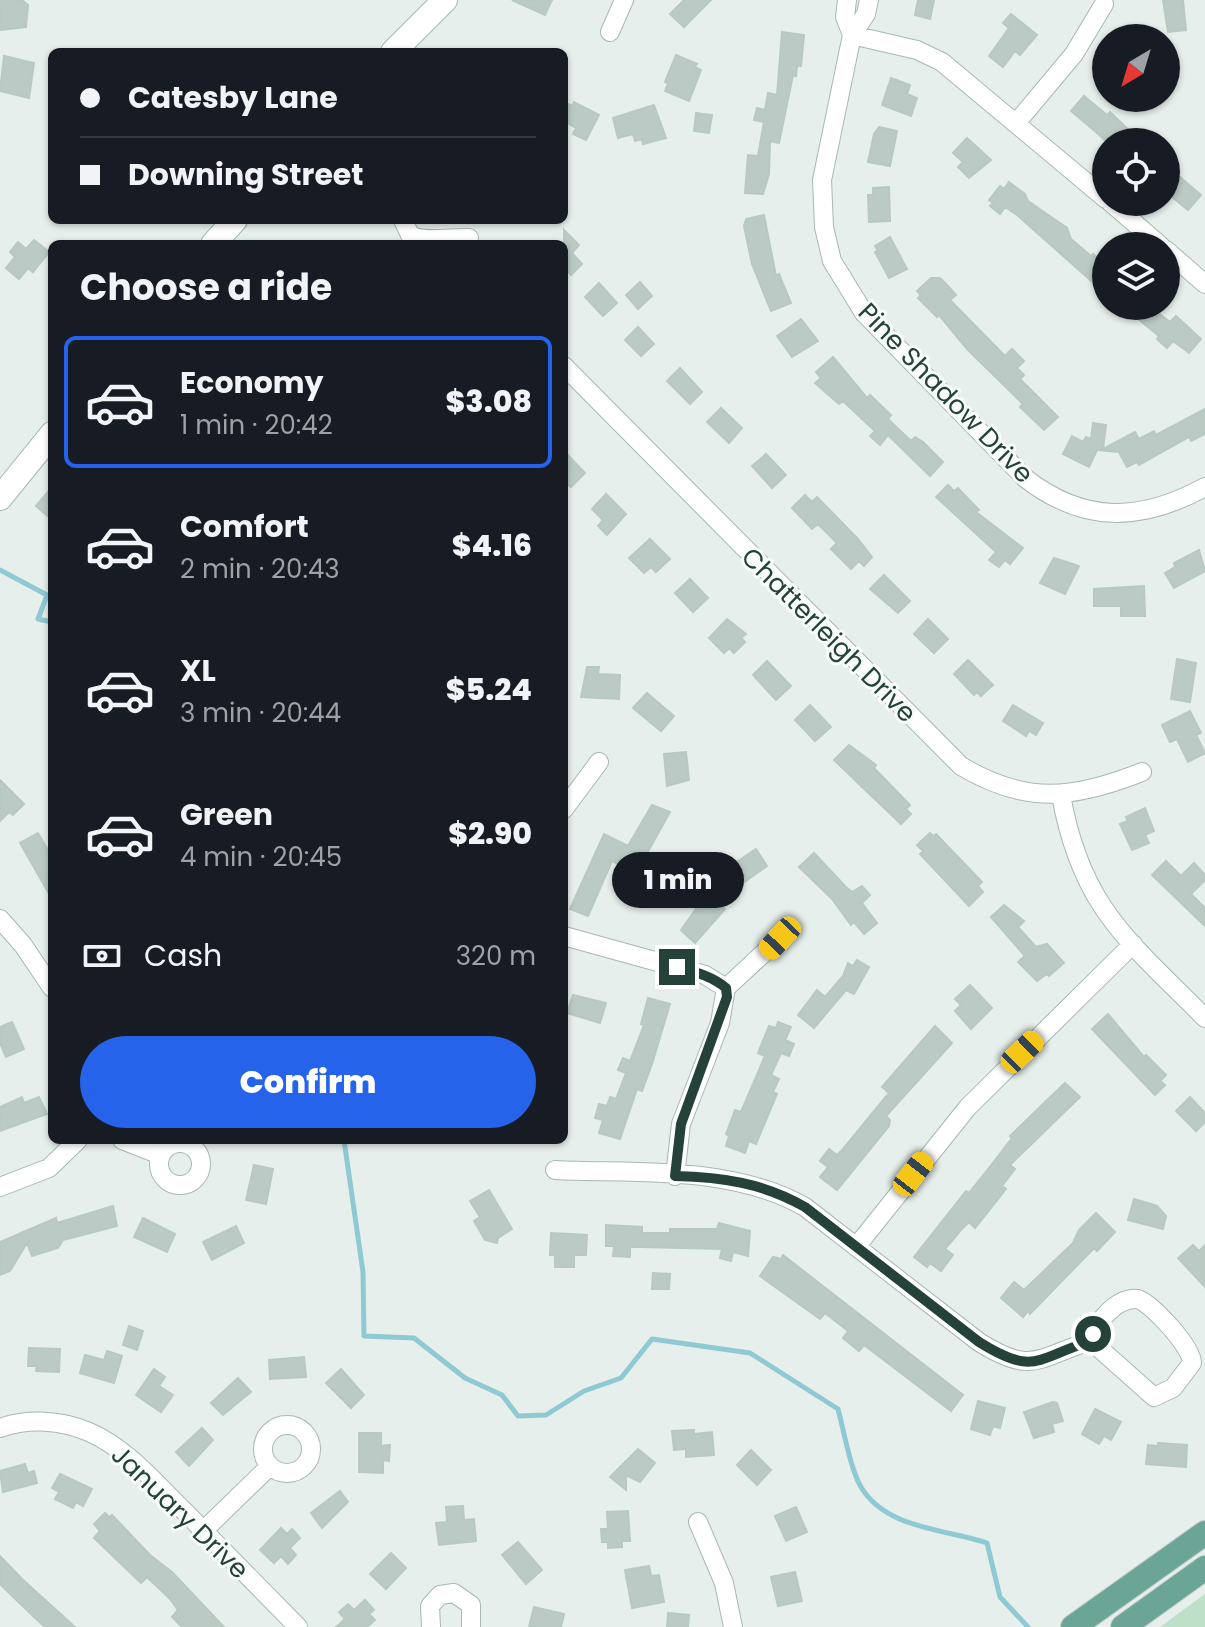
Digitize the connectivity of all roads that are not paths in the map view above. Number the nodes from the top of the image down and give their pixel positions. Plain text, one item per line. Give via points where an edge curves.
1 (445, 0) edge
2 (624, 0) edge
3 (847, 0) edge
4 (869, 0) edge
5 (1104, 4) dead end
6 (610, 32) dead end
7 (852, 35) junction
8 (399, 48) edge
9 (1017, 122) junction
10 (1092, 186) edge
11 (1126, 216) edge
12 (231, 224) edge
13 (405, 224) edge
14 (1145, 232) edge
15 (469, 234) edge
16 (217, 240) edge
17 (420, 240) edge
18 (420, 240) edge
19 (1180, 262) edge
20 (1205, 284) edge
21 (568, 370) edge
22 (48, 439) edge
23 (1205, 487) edge
24 (0, 498) edge
25 (599, 762) dead end
26 (1142, 772) dead end
27 (1061, 795) junction
28 (568, 804) edge
29 (0, 919) edge
30 (568, 937) edge
31 (780, 938) dead end
32 (1133, 944) junction
33 (48, 982) edge
34 (726, 988) junction
35 (1205, 1018) edge
36 (74, 1144) edge
37 (132, 1144) edge
38 (160, 1155) dead end
39 (555, 1170) dead end
40 (675, 1176) junction
41 (0, 1187) edge
42 (856, 1247) junction
43 (1091, 1341) junction
44 (0, 1428) edge
45 (270, 1466) dead end
46 (698, 1522) dead end
47 (203, 1531) junction
48 (1205, 1533) edge
49 (1205, 1568) edge
50 (298, 1627) edge
51 (431, 1627) edge
52 (471, 1627) edge
53 (733, 1627) edge
54 (1073, 1627) edge
55 (1123, 1627) edge

1 - 8 street
2 - 6 street
3 - 7 street, Pine Shadow Drive via 845,17
4 - 7 street, Pine Shadow Drive
5 - 9 street via 1074,54
7 - 9 street via 917,50 942,62
7 - 23 street, Pine Shadow Drive via 821,197 832,261 857,304 1025,478 1055,498 1086,509 1141,512
9 - 10 street
11 - 14 street
12 - 16 street
13 - 17 street
15 - 18 street
19 - 20 street
21 - 27 street, Chatterleigh Drive via 946,753 996,785
22 - 24 street
25 - 28 street
26 - 27 street, Chatterleigh Drive
27 - 32 street via 1068,836 1086,882
29 - 33 street
30 - 34 street via 705,975
31 - 34 street
32 - 35 street
32 - 42 street via 968,1107
34 - 40 street via 720,1023 681,1124
36 - 41 street via 49,1168
37 - 38 street
39 - 40 street
40 - 42 street via 763,1187 805,1207
42 - 43 street via 1003,1357 1050,1359
43 - 43 street via 1154,1397 1173,1388 1192,1363 1190,1351 1138,1299 1124,1301 1099,1322
44 - 47 street, January Drive via 59,1423 91,1433 121,1450
45 - 47 street
46 - 53 street via 724,1583
47 - 50 street, January Drive
48 - 54 main road
49 - 55 main road
51 - 52 street via 428,1613 434,1600 454,1593 471,1605

